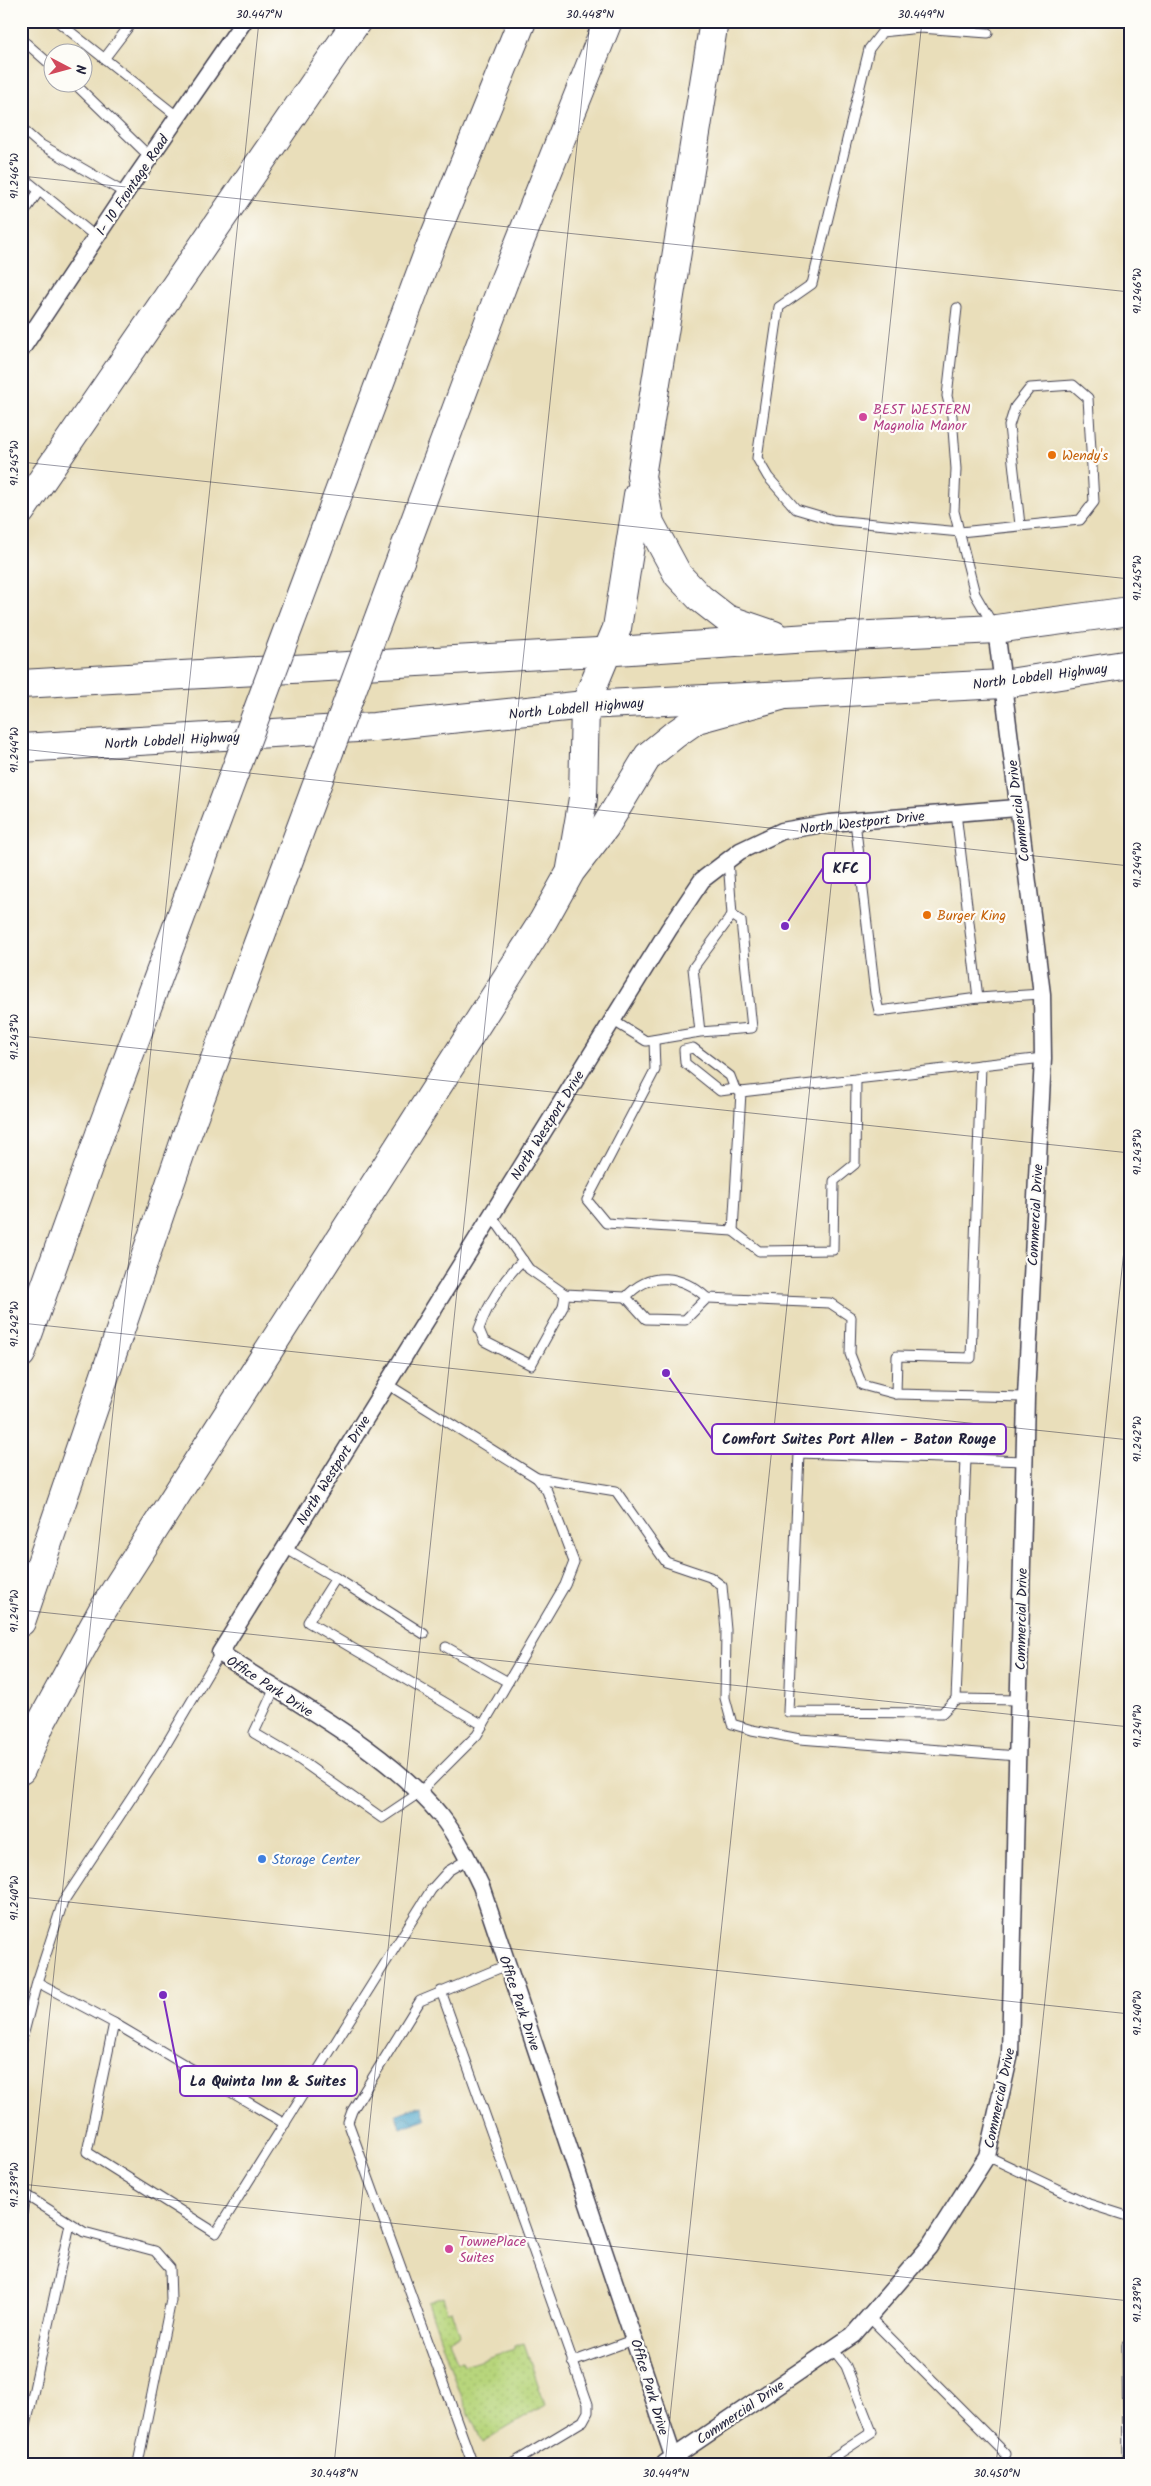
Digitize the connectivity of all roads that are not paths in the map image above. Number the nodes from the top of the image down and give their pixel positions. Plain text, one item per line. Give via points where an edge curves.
1 (57, 21) edge
2 (133, 21) edge
3 (244, 21) edge
4 (357, 21) edge
5 (522, 21) edge
6 (608, 21) edge
7 (714, 21) edge
8 (988, 33) dead end
9 (21, 48) edge
10 (42, 57) edge
11 (104, 59) junction
12 (83, 92) edge
13 (178, 117) junction
14 (21, 128) edge
15 (150, 157) junction
16 (21, 176) edge
17 (39, 191) junction
18 (125, 193) junction
19 (21, 217) edge
20 (96, 237) junction
21 (957, 308) dead end
22 (21, 350) edge
23 (641, 476) junction
24 (23, 513) edge
25 (1020, 525) junction
26 (960, 532) junction
27 (1130, 611) edge
28 (996, 629) junction
29 (787, 639) junction
30 (606, 651) junction
31 (1130, 664) edge
32 (21, 684) edge
33 (1003, 684) junction
34 (781, 696) junction
35 (586, 705) junction
36 (21, 748) edge
37 (1017, 808) junction
38 (956, 813) junction
39 (855, 821) junction
40 (728, 860) junction
41 (571, 871) junction
42 (732, 915) junction
43 (1042, 994) junction
44 (978, 998) junction
45 (612, 1020) junction
46 (700, 1032) junction
47 (671, 1037) junction
48 (654, 1040) junction
49 (684, 1050) junction
50 (1043, 1058) junction
51 (981, 1065) junction
52 (856, 1078) junction
53 (738, 1091) junction
54 (491, 1215) junction
55 (733, 1231) junction
56 (523, 1260) junction
57 (565, 1294) junction
58 (626, 1297) junction
59 (707, 1298) junction
60 (21, 1354) edge
61 (387, 1384) junction
62 (896, 1394) junction
63 (1026, 1397) junction
64 (966, 1459) junction
65 (1025, 1461) junction
66 (537, 1478) junction
67 (285, 1548) junction
68 (336, 1578) junction
69 (21, 1622) edge
70 (424, 1634) dead end
71 (446, 1647) dead end
72 (220, 1653) junction
73 (508, 1682) junction
74 (274, 1690) junction
75 (956, 1698) junction
76 (1018, 1700) junction
77 (483, 1725) junction
78 (1017, 1756) junction
79 (21, 1770) edge
80 (419, 1793) junction
81 (468, 1859) junction
82 (507, 1965) junction
83 (37, 1982) junction
84 (441, 1991) junction
85 (114, 2023) junction
86 (21, 2044) edge
87 (285, 2124) junction
88 (987, 2156) junction
89 (21, 2192) edge
90 (1130, 2217) edge
91 (70, 2224) junction
92 (869, 2317) junction
93 (635, 2338) junction
94 (1130, 2345) edge
95 (833, 2349) junction
96 (572, 2362) junction
97 (22, 2444) edge
98 (1006, 2454) dead end
99 (138, 2463) dead end
100 (670, 2463) edge
101 (473, 2465) edge
102 (510, 2465) edge
103 (822, 2465) edge
104 (1128, 2465) edge

1 - 11 lane
2 - 11 lane
3 - 13 street, I- 10 Frontage Road
4 - 24 highway
5 - 60 highway, bridge via 432,245
6 - 69 highway, bridge via 504,281 186,1137
7 - 23 highway
8 - 26 lane via 920,28 882,32 869,49 812,284 779,306 757,458 768,477 796,509 833,520
9 - 10 lane via 26,43
11 - 13 lane
12 - 15 lane
13 - 15 street, I- 10 Frontage Road
14 - 18 lane via 38,143
15 - 18 street, I- 10 Frontage Road
16 - 17 lane
17 - 19 lane
17 - 20 lane
18 - 20 street, I- 10 Frontage Road
20 - 22 street, I- 10 Frontage Road
21 - 26 lane via 947,396 952,416 956,469 954,511
23 - 29 highway via 650,523 678,575 727,619
23 - 30 highway via 617,628
25 - 25 lane via 1080,520 1094,502 1088,398 1073,385 1030,388 1015,407 1009,426
25 - 26 lane
26 - 28 lane via 976,594
27 - 28 highway
28 - 29 highway
28 - 33 street, Commercial Drive
29 - 30 highway
30 - 32 highway
30 - 35 highway
31 - 33 highway, North Lobdell Highway
33 - 34 highway, North Lobdell Highway
33 - 37 street, Commercial Drive
34 - 35 highway, North Lobdell Highway
34 - 41 highway via 697,719 648,756 605,827
35 - 36 highway, North Lobdell Highway via 374,727
35 - 41 highway via 583,798
37 - 38 street, North Westport Drive
37 - 43 street, Commercial Drive
38 - 39 street, North Westport Drive
38 - 44 lane
39 - 40 street, North Westport Drive via 782,831
39 - 44 lane via 879,1011
40 - 42 lane
40 - 45 street, North Westport Drive via 702,880
41 - 79 highway via 543,921 102,1611 41,1723
42 - 46 lane via 693,968
42 - 46 lane via 741,922 752,1028
43 - 44 lane
43 - 50 street, Commercial Drive
45 - 48 lane via 646,1041
45 - 54 street, North Westport Drive
46 - 47 lane
47 - 48 lane
47 - 49 lane
48 - 55 lane via 655,1070 587,1200 606,1223
49 - 53 lane via 693,1048 730,1076
49 - 53 lane via 685,1063 720,1091
50 - 51 lane
50 - 63 street, Commercial Drive
51 - 52 lane
51 - 62 lane via 971,1358 897,1356
52 - 53 lane
52 - 55 lane via 855,1164 834,1181 832,1250 759,1251
53 - 55 lane
54 - 56 lane
54 - 61 street, North Westport Drive
56 - 57 lane via 529,1269
56 - 57 lane via 511,1271 484,1316 479,1329 484,1341 531,1365 563,1307
57 - 58 lane
58 - 59 lane via 648,1280 678,1280 696,1288
58 - 59 lane via 646,1319 686,1320
59 - 62 lane via 830,1303 851,1317 850,1354 862,1385
61 - 66 lane
61 - 67 street, North Westport Drive
62 - 63 lane
63 - 65 street, Commercial Drive
64 - 65 lane
64 - 75 lane
64 - 75 lane via 799,1453 788,1712 942,1713
65 - 76 street, Commercial Drive
66 - 73 lane via 547,1491 574,1562 565,1585
66 - 78 lane via 616,1491 666,1562 710,1577 722,1586 726,1630 725,1698 732,1724 800,1739
67 - 68 lane
67 - 72 street, North Westport Drive
68 - 70 lane
68 - 77 lane via 308,1622
71 - 73 lane
72 - 74 street, Office Park Drive
72 - 83 lane via 161,1753 63,1902
73 - 77 lane
74 - 80 street, Office Park Drive via 384,1761
74 - 80 lane via 254,1733 300,1760 382,1818
75 - 76 lane
76 - 78 street, Commercial Drive
77 - 80 lane
78 - 88 street, Commercial Drive via 1010,2054
80 - 81 street, Office Park Drive via 440,1816
81 - 82 street, Office Park Drive via 481,1886
81 - 87 lane via 448,1871 432,1890
82 - 84 lane
82 - 93 street, Office Park Drive
83 - 85 lane
83 - 86 lane
84 - 96 lane
84 - 101 lane via 420,2000 348,2122
85 - 87 lane
85 - 87 lane via 87,2152 216,2233
88 - 90 lane via 1089,2204
88 - 92 street, Commercial Drive via 930,2247
89 - 91 lane
91 - 97 lane
91 - 99 lane via 84,2232 156,2250 170,2268 172,2300
92 - 95 street, Commercial Drive via 853,2335
92 - 98 lane
93 - 96 lane
93 - 100 street, Office Park Drive
94 - 104 lane via 1127,2345
95 - 100 street, Commercial Drive
95 - 103 lane via 846,2366 872,2432
96 - 102 lane via 588,2412 578,2424

